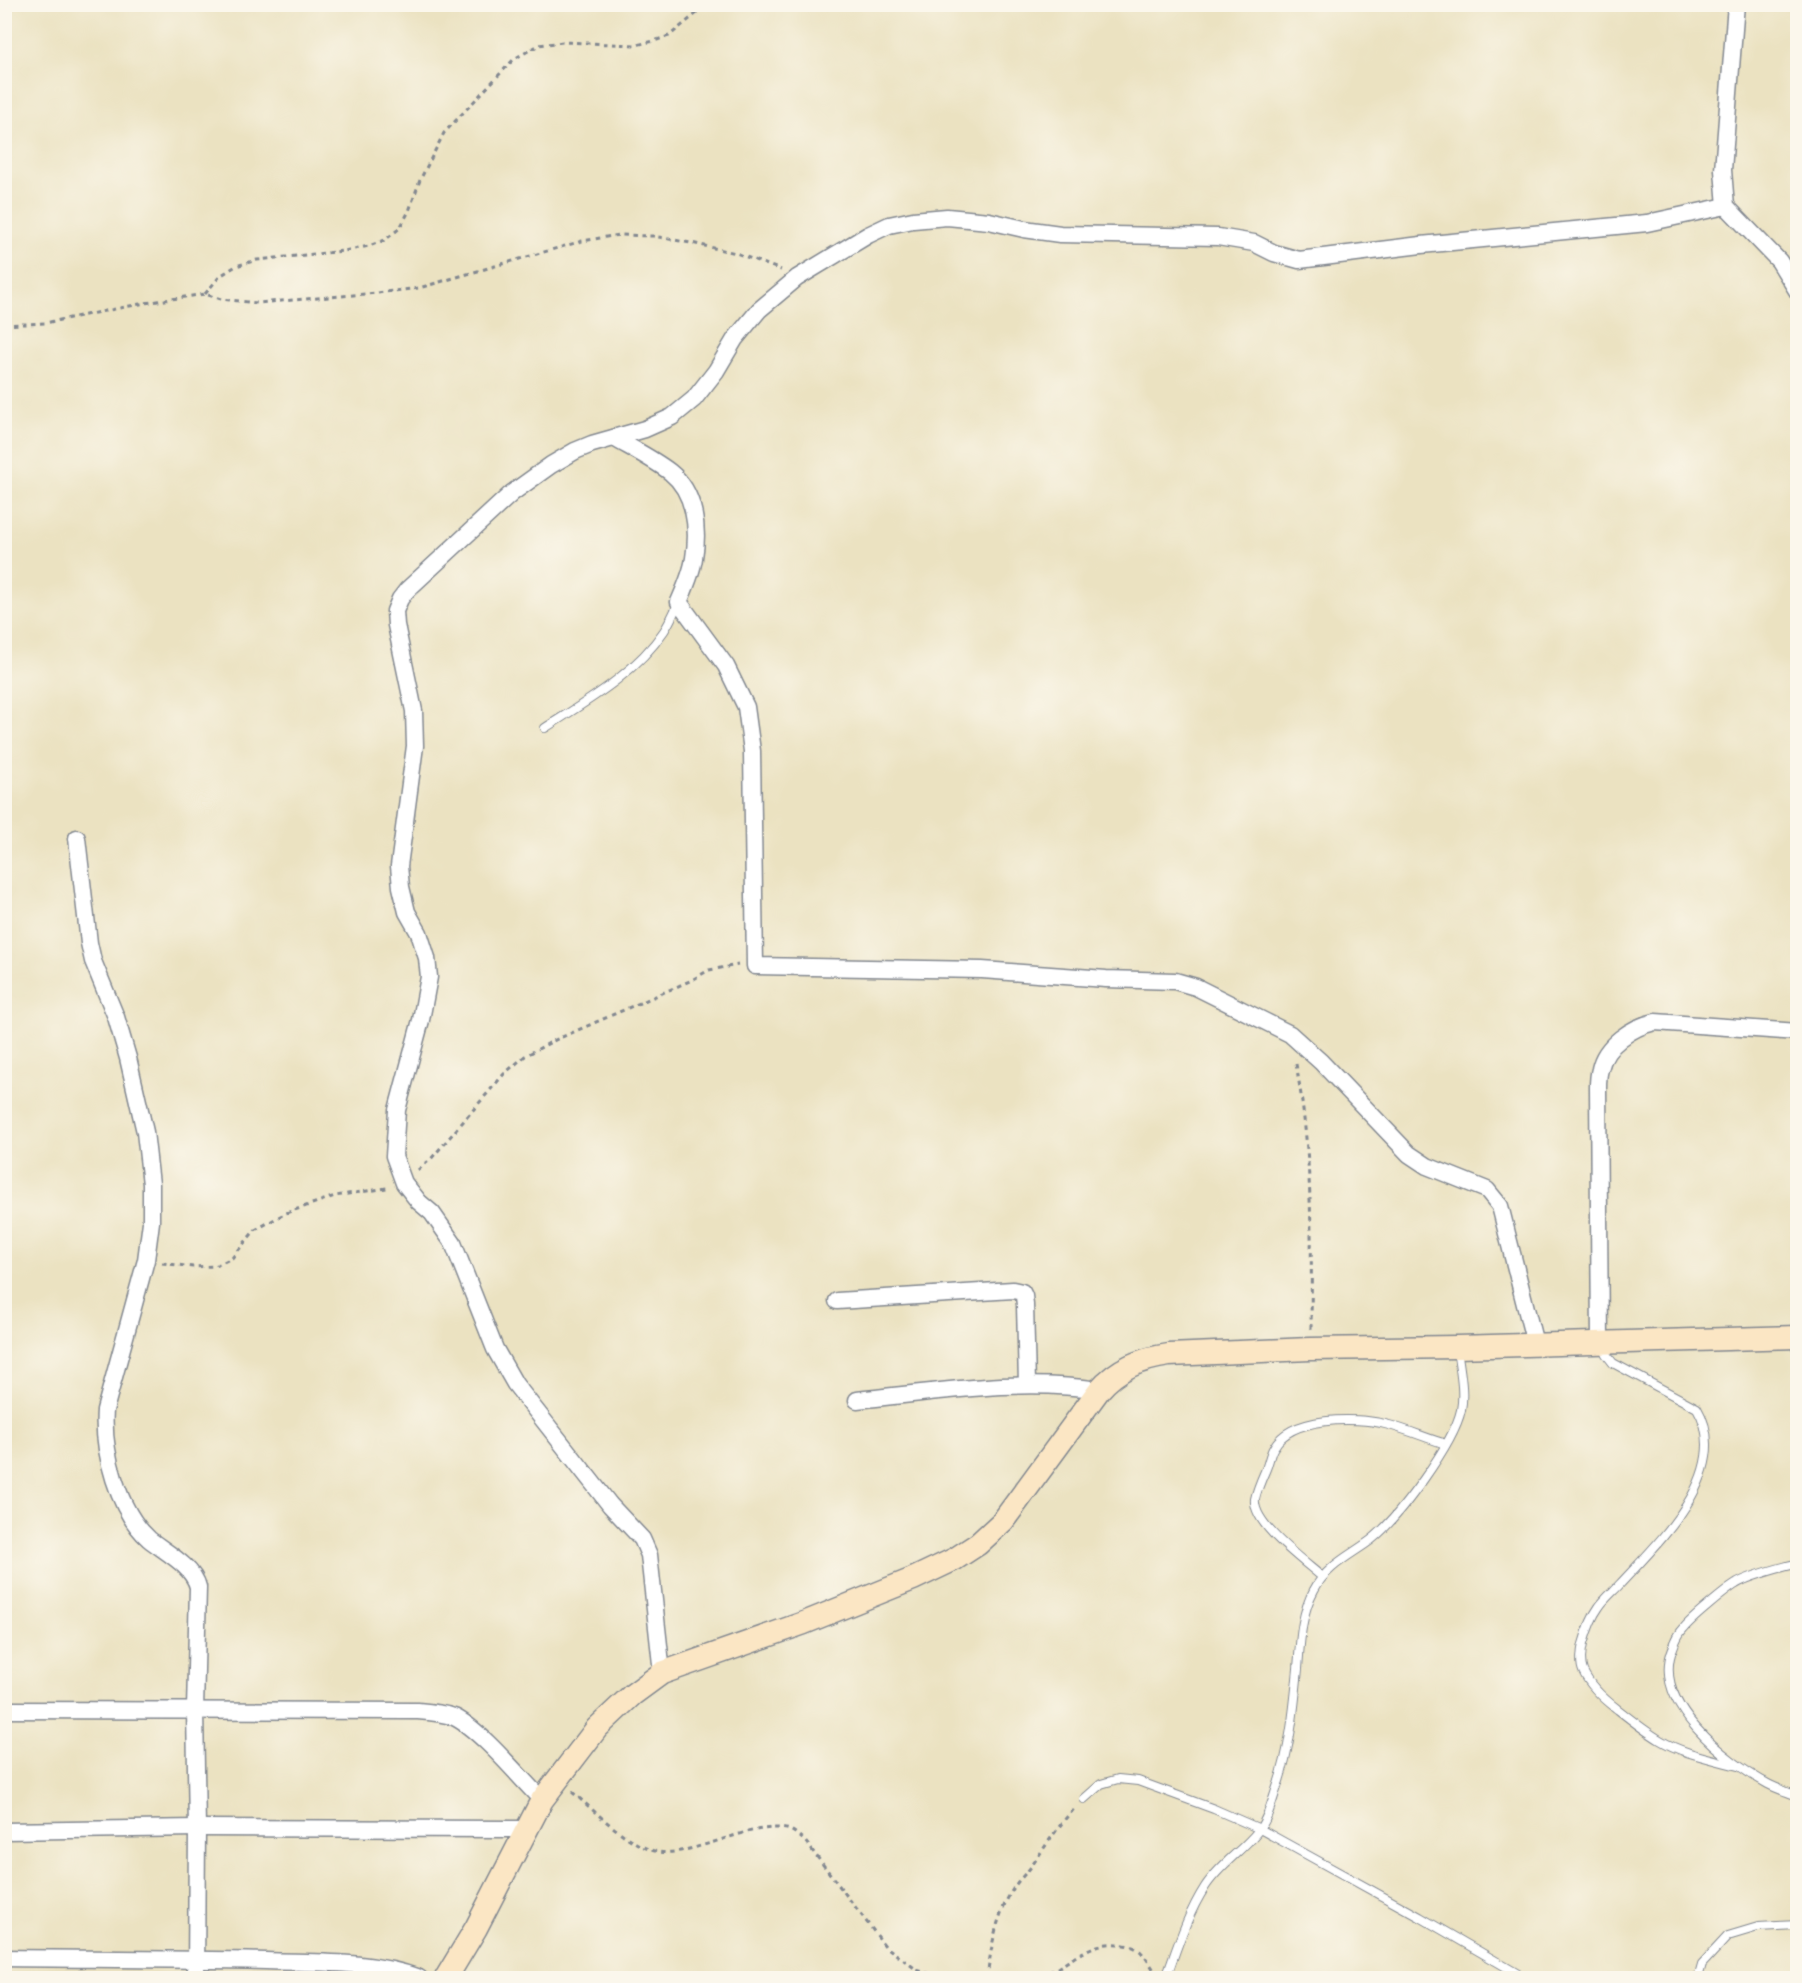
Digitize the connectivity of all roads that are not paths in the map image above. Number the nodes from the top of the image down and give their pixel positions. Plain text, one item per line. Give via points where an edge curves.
1 (1736, 4) edge
2 (1726, 206) junction
3 (1797, 292) edge
4 (614, 438) junction
5 (679, 602) junction
6 (545, 728) dead end
7 (77, 838) dead end
8 (1797, 1032) edge
9 (837, 1300) dead end
10 (1797, 1337) edge
11 (1600, 1342) junction
12 (1535, 1344) junction
13 (1457, 1347) junction
14 (1027, 1384) junction
15 (1099, 1390) junction
16 (857, 1400) dead end
17 (1446, 1444) junction
18 (1797, 1563) edge
19 (1322, 1577) junction
20 (662, 1673) junction
21 (4, 1710) edge
22 (195, 1710) junction
23 (1738, 1766) junction
24 (1797, 1796) edge
25 (1084, 1799) road end
26 (542, 1800) junction
27 (197, 1828) junction
28 (525, 1829) junction
29 (1260, 1829) junction
30 (4, 1831) edge
31 (1797, 1925) edge
32 (4, 1958) edge
33 (196, 1959) junction
34 (196, 1978) edge
35 (419, 1978) edge
36 (446, 1978) edge
37 (1166, 1978) edge
38 (1526, 1978) edge
39 (1698, 1978) edge

1 - 2 street via 1723,161
2 - 3 street via 1779,261
2 - 4 street via 1616,227 1299,260 1254,243 1218,237 1060,234 947,218 889,225 797,278 759,310 694,399 672,417
4 - 5 street via 671,473 684,486 692,505 696,530 694,559
4 - 20 street via 575,451 512,493 407,590 395,611 414,711 415,746 399,866 407,912 419,933 429,977 397,1110 394,1156 404,1183 453,1243 495,1349 515,1384 645,1545
5 - 6 lane via 664,630 628,670
5 - 12 street via 726,666 746,707 752,751 755,966 982,970 1174,981 1196,987 1290,1034 1409,1154 1427,1166 1479,1185 1495,1198
7 - 22 street via 89,943 128,1058 145,1132 151,1184 146,1260 105,1410 105,1445 126,1509 138,1527 190,1571 197,1582
8 - 11 street via 1655,1022 1640,1025 1623,1036 1608,1053 1600,1067 1598,1088
9 - 14 street via 1022,1292
10 - 11 street
11 - 12 street
11 - 23 lane via 1613,1363 1697,1408 1707,1433 1699,1484 1662,1538 1600,1606 1588,1626 1581,1651 1582,1670 1600,1696 1662,1741
12 - 13 street
13 - 15 street via 1169,1354 1120,1370
13 - 17 lane via 1461,1408
14 - 15 street
14 - 16 street
15 - 20 street via 1003,1521 963,1554 913,1579 804,1623
17 - 19 lane via 1385,1528
17 - 19 lane via 1385,1424 1358,1421 1316,1422 1281,1439 1274,1447 1259,1487 1256,1510 1271,1530
18 - 23 lane via 1737,1583 1684,1628 1672,1650 1668,1669 1683,1712 1703,1736
19 - 29 lane via 1306,1606 1287,1753
20 - 26 street via 597,1728
21 - 22 street
22 - 26 street via 417,1711 453,1717 480,1736
22 - 27 street
23 - 24 lane
25 - 29 lane via 1101,1784 1118,1779 1138,1781
26 - 28 street
27 - 28 street
27 - 30 street
27 - 33 street
28 - 36 street via 476,1928
29 - 37 lane via 1205,1887
29 - 38 lane
31 - 39 lane via 1758,1927 1728,1936 1702,1964
32 - 33 street
33 - 34 street
33 - 35 street via 360,1964

